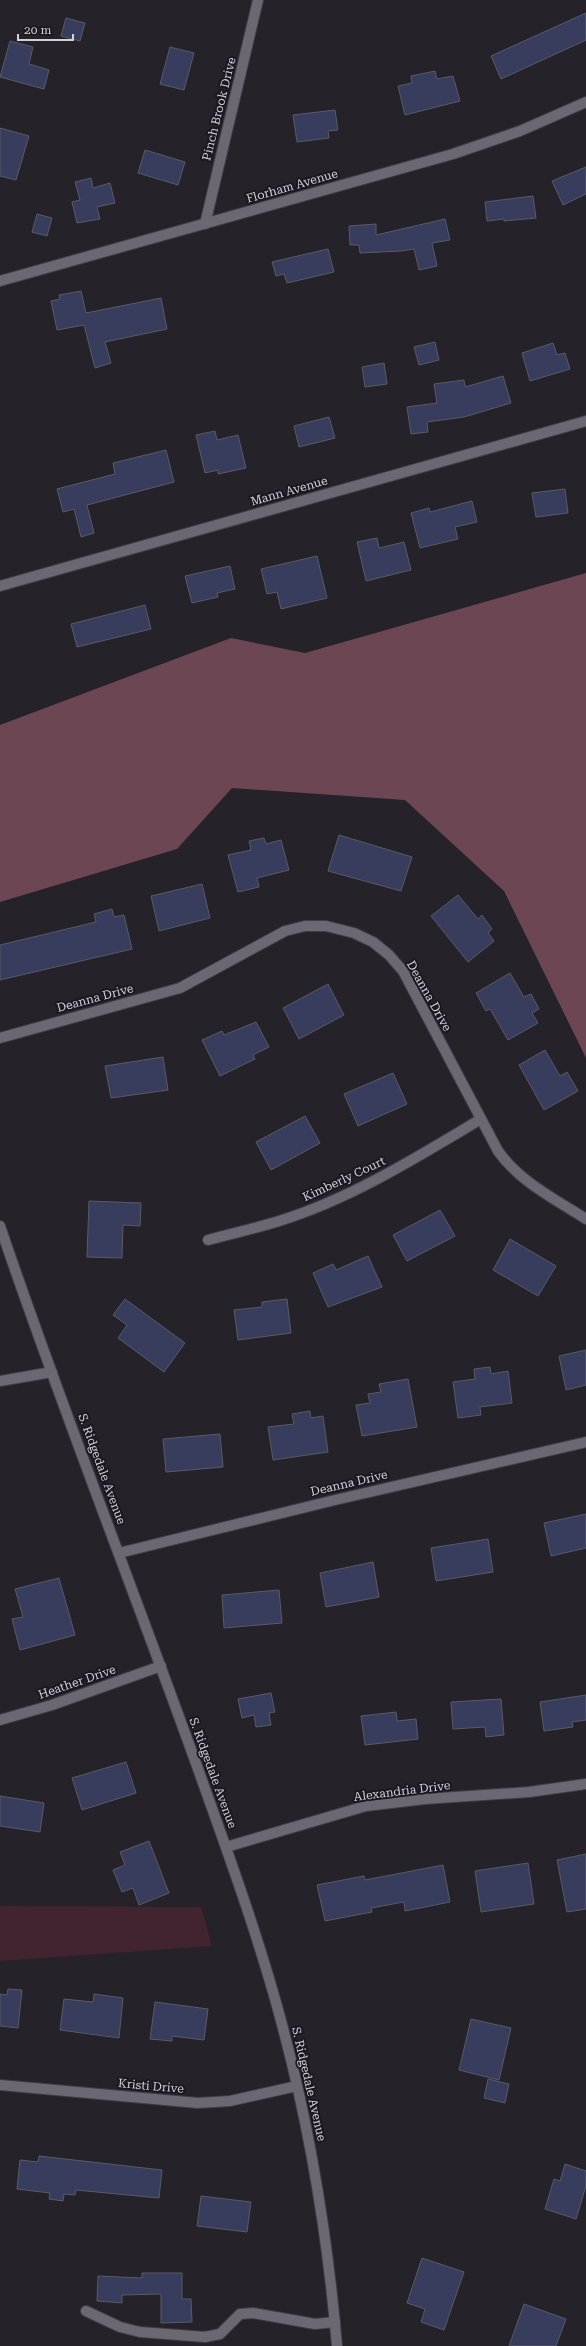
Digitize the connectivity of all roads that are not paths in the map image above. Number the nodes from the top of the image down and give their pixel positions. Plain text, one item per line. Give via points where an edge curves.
1 (258, 0) edge
2 (586, 102) edge
3 (205, 224) junction
4 (0, 282) edge
5 (586, 421) edge
6 (0, 586) edge
7 (0, 1038) edge
8 (481, 1119) junction
9 (586, 1219) edge
10 (0, 1226) edge
11 (208, 1240) dead end
12 (52, 1372) junction
13 (0, 1381) edge
14 (586, 1442) edge
15 (119, 1553) junction
16 (161, 1666) junction
17 (0, 1720) edge
18 (586, 1784) edge
19 (226, 1847) junction
20 (0, 2085) edge
21 (298, 2086) junction
22 (86, 2311) dead end
23 (335, 2322) junction
24 (337, 2346) edge

1 - 3 street, Pinch Brook Drive
2 - 3 street, Florham Avenue via 520,131 453,154
3 - 4 street, Florham Avenue
5 - 6 street, Mann Avenue
7 - 8 street, Deanna Drive via 180,988 285,931 305,926 326,926 354,933 373,942 389,955 402,971
8 - 9 street, Deanna Drive via 498,1151 522,1178
8 - 11 street, Kimberly Court via 396,1169 332,1200 283,1220
10 - 12 street, S. Ridgedale Avenue
12 - 13 street
12 - 15 street, S. Ridgedale Avenue
14 - 15 street, Deanna Drive
15 - 16 street, S. Ridgedale Avenue
16 - 17 street, Heather Drive via 52,1705
16 - 19 street, S. Ridgedale Avenue
18 - 19 street, Alexandria Drive via 529,1792 366,1806
19 - 21 street, S. Ridgedale Avenue via 254,1928
20 - 21 street, Kristi Drive via 198,2103 230,2101
21 - 23 street, S. Ridgedale Avenue via 322,2218
22 - 23 street via 120,2327 140,2332 206,2337 220,2334 240,2314 253,2312 315,2324
23 - 24 street, S. Ridgedale Avenue

